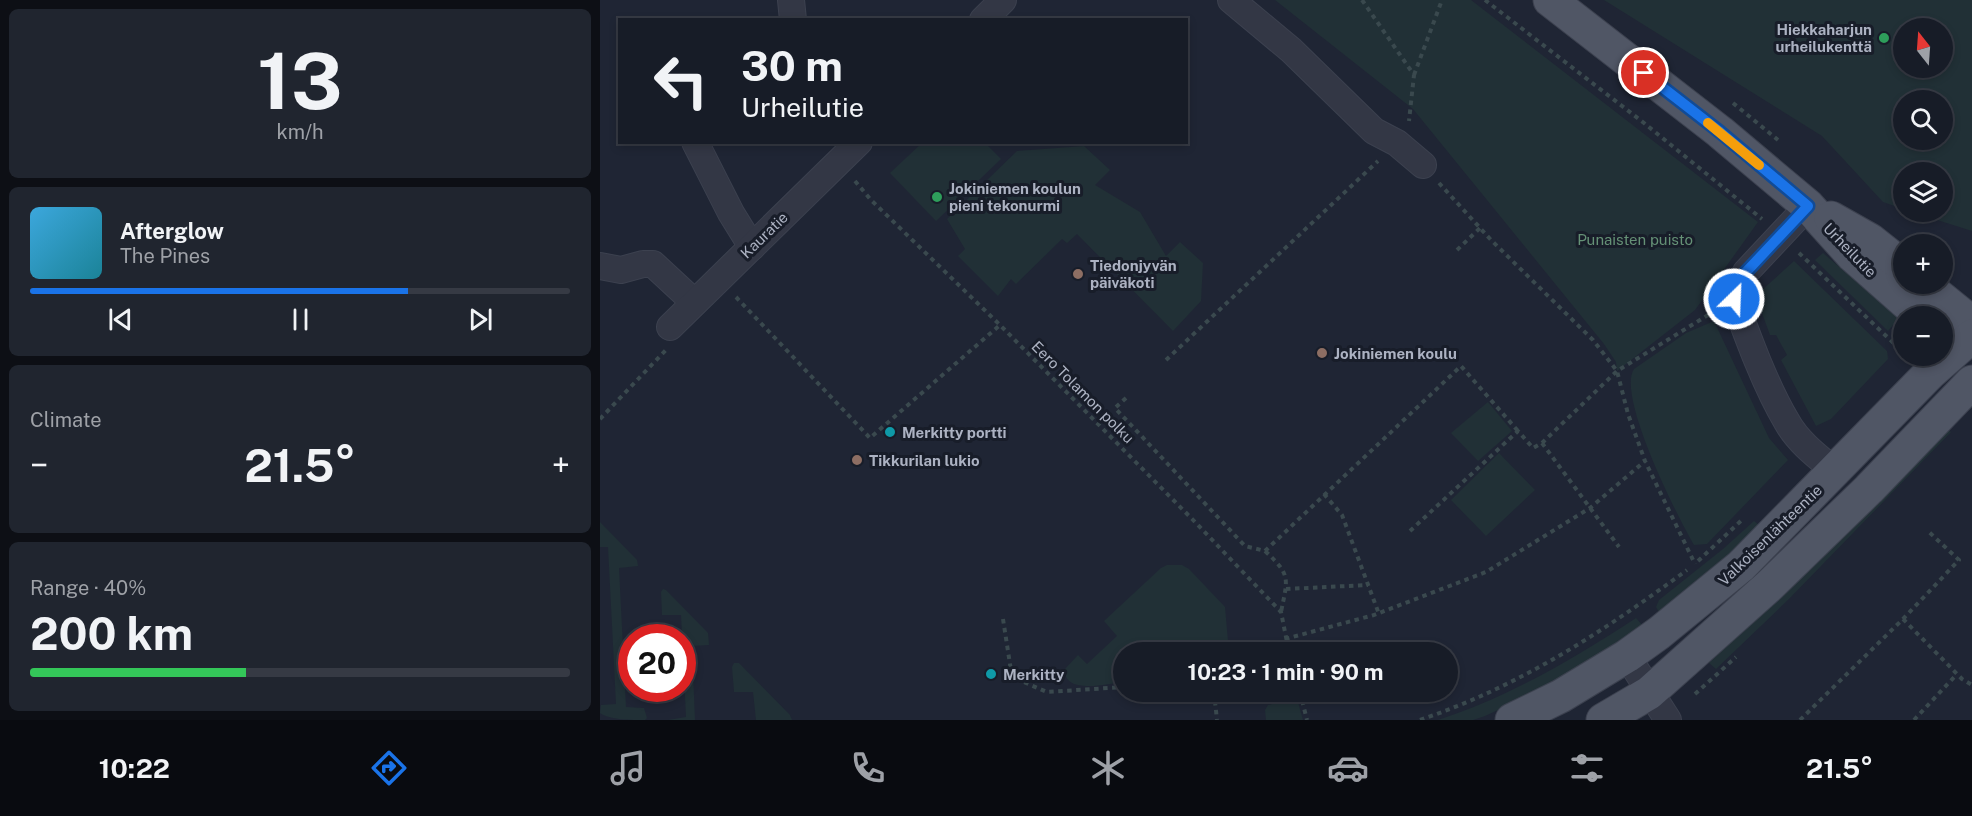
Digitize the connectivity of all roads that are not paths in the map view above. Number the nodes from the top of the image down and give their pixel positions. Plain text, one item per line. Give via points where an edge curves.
1 (791, 0) edge
2 (1003, 0) edge
3 (1231, 0) edge
4 (1550, 0) edge
5 (793, 18) edge
6 (985, 18) edge
7 (696, 144) edge
8 (844, 148) edge
9 (1424, 165) road end
10 (1808, 206) junction
11 (752, 247) junction
12 (1893, 258) edge
13 (600, 266) edge
14 (1931, 294) edge
15 (694, 302) junction
16 (1910, 306) edge
17 (669, 327) road end
18 (1963, 340) edge
19 (1972, 382) edge
20 (1835, 471) junction
21 (1627, 656) junction
22 (1649, 693) junction
23 (1512, 720) edge
24 (1603, 720) edge
25 (1668, 720) edge

1 - 5 street
2 - 6 street
3 - 9 street via 1291,50 1374,131 1397,143
4 - 10 main road, Urheilutie
7 - 11 street via 730,213
8 - 11 street, Kauratie
10 - 12 main road, Urheilutie via 1870,240
10 - 16 main road, Urheilutie via 1853,256
10 - 20 street via 1746,272 1734,299 1787,424
11 - 15 street, Kauratie
13 - 15 street via 621,270 653,264
14 - 18 main road
15 - 17 street, Kauratie
18 - 20 main road, Valkoisenlähteentie
19 - 22 main road via 1770,585
20 - 21 main road, Valkoisenlähteentie via 1741,566
21 - 22 street
21 - 23 main road, Valkoisenlähteentie
22 - 24 main road
22 - 25 street

